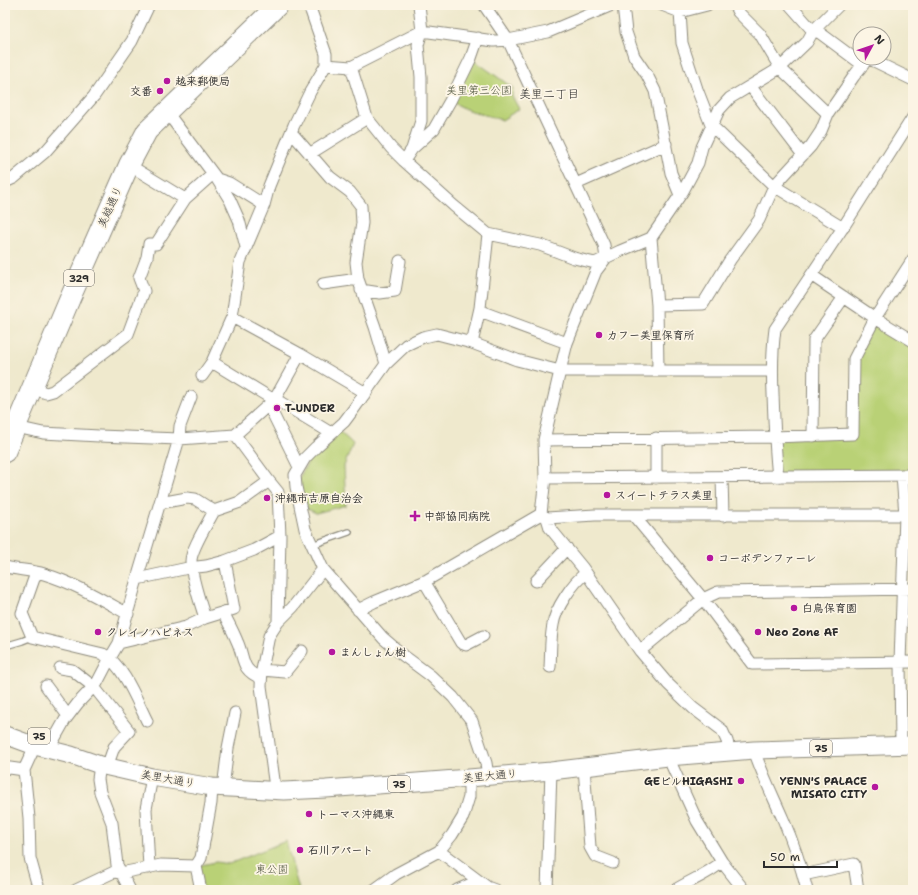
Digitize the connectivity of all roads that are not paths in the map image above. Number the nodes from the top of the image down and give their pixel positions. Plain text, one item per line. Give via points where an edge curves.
1 (148, 5) edge
2 (278, 5) edge
3 (307, 5) edge
4 (419, 5) edge
5 (484, 5) edge
6 (612, 5) edge
7 (623, 5) edge
8 (662, 5) edge
9 (707, 5) edge
10 (734, 5) edge
11 (790, 5) edge
12 (839, 5) edge
13 (680, 12) junction
14 (422, 31) junction
15 (813, 32) junction
16 (478, 38) junction
17 (508, 40) junction
18 (852, 52) edge
19 (326, 65) junction
20 (862, 66) edge
21 (880, 66) edge
22 (351, 67) junction
23 (780, 68) junction
24 (913, 80) edge
25 (751, 87) junction
26 (166, 111) junction
27 (828, 114) junction
28 (913, 117) edge
29 (367, 118) junction
30 (711, 126) junction
31 (291, 132) junction
32 (666, 144) junction
33 (412, 149) junction
34 (311, 153) junction
35 (803, 155) junction
36 (404, 161) junction
37 (129, 165) junction
38 (215, 177) junction
39 (5, 182) edge
40 (576, 184) junction
41 (774, 186) junction
42 (680, 195) junction
43 (185, 199) junction
44 (264, 205) junction
45 (843, 228) junction
46 (488, 234) junction
47 (651, 238) junction
48 (246, 247) junction
49 (606, 258) junction
50 (913, 258) edge
51 (400, 261) dead end
52 (811, 275) junction
53 (323, 284) dead end
54 (359, 284) junction
55 (844, 297) junction
56 (657, 305) junction
57 (480, 311) junction
58 (232, 317) junction
59 (875, 318) junction
60 (913, 342) edge
61 (472, 343) junction
62 (567, 343) junction
63 (300, 354) junction
64 (212, 362) junction
65 (386, 364) junction
66 (772, 370) junction
67 (560, 371) junction
68 (658, 371) junction
69 (202, 376) dead end
70 (32, 388) junction
71 (366, 393) junction
72 (191, 397) dead end
73 (272, 402) junction
74 (16, 427) junction
75 (331, 433) junction
76 (236, 435) junction
77 (813, 436) junction
78 (774, 437) junction
79 (656, 438) junction
80 (179, 439) junction
81 (544, 440) junction
82 (5, 452) edge
83 (300, 467) junction
84 (908, 475) edge
85 (722, 477) junction
86 (778, 477) junction
87 (545, 478) junction
88 (656, 478) junction
89 (268, 481) junction
90 (296, 487) junction
91 (278, 492) junction
92 (160, 503) junction
93 (214, 511) junction
94 (909, 515) edge
95 (544, 516) junction
96 (634, 516) junction
97 (723, 516) junction
98 (349, 532) dead end
99 (280, 536) junction
100 (312, 545) junction
101 (567, 548) junction
102 (224, 561) junction
103 (5, 567) edge
104 (192, 568) junction
105 (323, 569) junction
106 (586, 572) junction
107 (36, 573) junction
108 (137, 579) junction
109 (424, 581) junction
110 (536, 581) dead end
111 (908, 589) edge
112 (703, 599) junction
113 (358, 610) junction
114 (223, 612) junction
115 (128, 614) junction
116 (205, 618) junction
117 (278, 622) junction
118 (483, 636) dead end
119 (32, 637) junction
120 (119, 643) junction
121 (5, 646) edge
122 (302, 651) dead end
123 (640, 651) junction
124 (110, 658) junction
125 (900, 662) junction
126 (913, 662) edge
127 (550, 666) dead end
128 (60, 668) dead end
129 (261, 674) junction
130 (46, 686) dead end
131 (94, 687) junction
132 (235, 713) dead end
133 (68, 716) junction
134 (147, 721) dead end
135 (5, 724) edge
136 (5, 735) edge
137 (52, 743) junction
138 (907, 745) edge
139 (35, 746) junction
140 (754, 750) junction
141 (730, 752) junction
142 (71, 755) junction
143 (668, 757) junction
144 (104, 766) junction
145 (584, 766) junction
146 (5, 769) edge
147 (24, 770) junction
148 (551, 771) junction
149 (488, 776) junction
150 (152, 777) junction
151 (469, 778) junction
152 (218, 787) junction
153 (275, 791) junction
154 (439, 851) junction
155 (722, 862) junction
156 (613, 863) dead end
157 (196, 866) junction
158 (148, 868) junction
159 (121, 873) junction
160 (803, 875) junction
161 (478, 881) junction
162 (79, 889) edge
163 (40, 890) edge
164 (130, 890) edge
165 (201, 890) edge
166 (375, 890) edge
167 (457, 890) edge
168 (494, 890) edge
169 (547, 890) edge
170 (675, 890) edge
171 (744, 890) edge
172 (807, 890) edge
173 (858, 890) edge

1 - 39 street via 132,41 94,96 45,152 14,178
2 - 26 highway, 美越通り / 329
3 - 19 street via 326,54
4 - 14 street
5 - 17 street
6 - 17 street via 548,32
7 - 32 street via 626,32 634,56 655,91
8 - 13 street
9 - 13 street
10 - 23 street via 760,34
11 - 15 street
12 - 15 street
13 - 30 street via 682,43
14 - 16 street
14 - 22 street
14 - 33 street via 418,45 421,121
15 - 18 street via 820,33
15 - 23 street via 807,42
16 - 17 street
16 - 33 street via 471,58 434,129
17 - 40 street
19 - 22 street
19 - 31 street
20 - 27 street
21 - 24 street
22 - 29 street
23 - 25 street
23 - 27 street
25 - 30 street via 730,98 719,110
25 - 35 street
26 - 37 highway, 美越通り / 329 via 147,131
26 - 38 street
27 - 35 street via 812,146
28 - 45 street
29 - 34 street
29 - 36 street
30 - 41 street
30 - 42 street via 698,163
31 - 34 street
31 - 44 street
32 - 40 street
32 - 42 street via 671,173
33 - 36 street
34 - 54 street via 330,177 350,192 361,206 362,223 356,262
35 - 41 street
36 - 46 street
37 - 43 street
37 - 70 highway, 美越通り / 329
38 - 43 street
38 - 44 street
38 - 48 street via 239,220
40 - 49 street via 604,245
41 - 45 street
41 - 56 street via 759,220 703,304
42 - 47 street
43 - 70 street via 156,244 148,244 147,257 139,278 144,291 128,334 54,391 46,393
44 - 48 street
45 - 52 street
46 - 49 street via 540,246 595,263
46 - 57 street
47 - 49 street
47 - 56 street
48 - 58 street via 240,262
49 - 62 street via 596,271
50 - 59 street
51 - 54 street via 395,291 380,293
52 - 55 street
52 - 66 street via 775,329
53 - 54 street
54 - 65 street
55 - 59 street
55 - 77 street via 814,340
56 - 68 street
57 - 61 street
57 - 62 street
58 - 63 street
58 - 64 street
59 - 60 street
59 - 77 street via 854,359 853,434
61 - 65 street via 437,334 423,336 406,345
61 - 67 street via 517,360
62 - 67 street
63 - 71 street
63 - 73 street
64 - 69 street
64 - 73 street via 269,397
65 - 71 street
66 - 68 street
66 - 78 street
67 - 68 street
67 - 81 street
70 - 74 highway, 美越通り / 329
71 - 75 street
72 - 80 street via 180,426
73 - 75 street
73 - 76 street
73 - 83 street
74 - 80 street via 44,434
74 - 82 highway, 美越通り / 329
75 - 83 street via 304,458
76 - 80 street
76 - 89 street
77 - 78 street
78 - 79 street
78 - 86 street
79 - 81 street
79 - 88 street
80 - 92 street
81 - 87 street
83 - 90 street via 295,475
84 - 86 street
84 - 94 street
85 - 86 street
85 - 88 street
85 - 97 street
87 - 88 street
87 - 95 street
89 - 91 street
89 - 93 street via 240,502
90 - 91 street
90 - 100 street via 305,529
91 - 99 street
92 - 93 street via 195,499
92 - 108 street
93 - 104 street via 195,548 191,560
94 - 97 street
94 - 111 street
95 - 96 street
95 - 101 street via 550,528
95 - 109 street
96 - 97 street
96 - 112 street
98 - 100 lane
99 - 102 street via 254,550
99 - 117 street
100 - 105 street
101 - 106 street
101 - 110 street
102 - 104 street
102 - 114 street via 234,609
103 - 107 street
104 - 108 street
104 - 116 street
105 - 113 street
105 - 117 street
106 - 123 street
106 - 127 street via 565,596 553,624
107 - 115 street via 59,579 86,591
107 - 119 street via 22,613
108 - 115 street
109 - 113 street
109 - 118 street via 461,643 466,645
111 - 112 street via 718,592
111 - 125 street
112 - 123 street
112 - 125 street via 752,664
113 - 149 street via 383,638 453,697 472,721
114 - 116 street
114 - 129 street via 238,642 244,664 252,675
115 - 120 street
116 - 120 street via 186,627
117 - 129 street via 269,636
119 - 121 lane
119 - 124 street via 103,654
120 - 124 street
122 - 129 street via 285,672
123 - 141 street via 668,684 693,708 722,730
124 - 131 street
124 - 134 street via 121,672
125 - 126 street
125 - 138 street
128 - 131 street via 72,670
129 - 153 street
130 - 133 street
131 - 133 street
131 - 144 street via 129,731 114,747
132 - 152 street
133 - 137 street
135 - 137 main road, 美里大通り / 75
136 - 139 main road, 美里大通り / 75
137 - 142 main road, 美里大通り / 75
138 - 140 main road, 美里大通り / 75
139 - 142 main road, 美里大通り / 75
139 - 147 street
140 - 141 main road, 美里大通り / 75
140 - 160 street via 784,821
141 - 143 main road, 美里大通り / 75
142 - 144 main road, 美里大通り / 75
143 - 145 main road, 美里大通り / 75
143 - 155 street via 697,820
144 - 150 main road, 美里大通り / 75
144 - 159 street via 98,779 100,792 112,823 116,865
145 - 148 main road, 美里大通り / 75
145 - 156 street via 590,846 594,856
146 - 147 street
147 - 163 street via 30,858
148 - 149 main road, 美里大通り / 75
148 - 169 street
149 - 151 main road, 美里大通り / 75
150 - 152 main road, 美里大通り / 75
150 - 158 street via 146,808
151 - 153 main road, 美里大通り / 75 via 326,790
151 - 154 street via 469,797 463,817
152 - 153 main road, 美里大通り / 75
152 - 157 street via 211,803 201,858
154 - 161 street
154 - 166 street via 396,874
155 - 170 street via 710,872
155 - 171 street
157 - 158 street via 161,865
157 - 165 street
158 - 159 street
159 - 162 street via 114,872
159 - 164 street
160 - 172 street
160 - 173 street via 854,864
161 - 167 street
161 - 168 street

